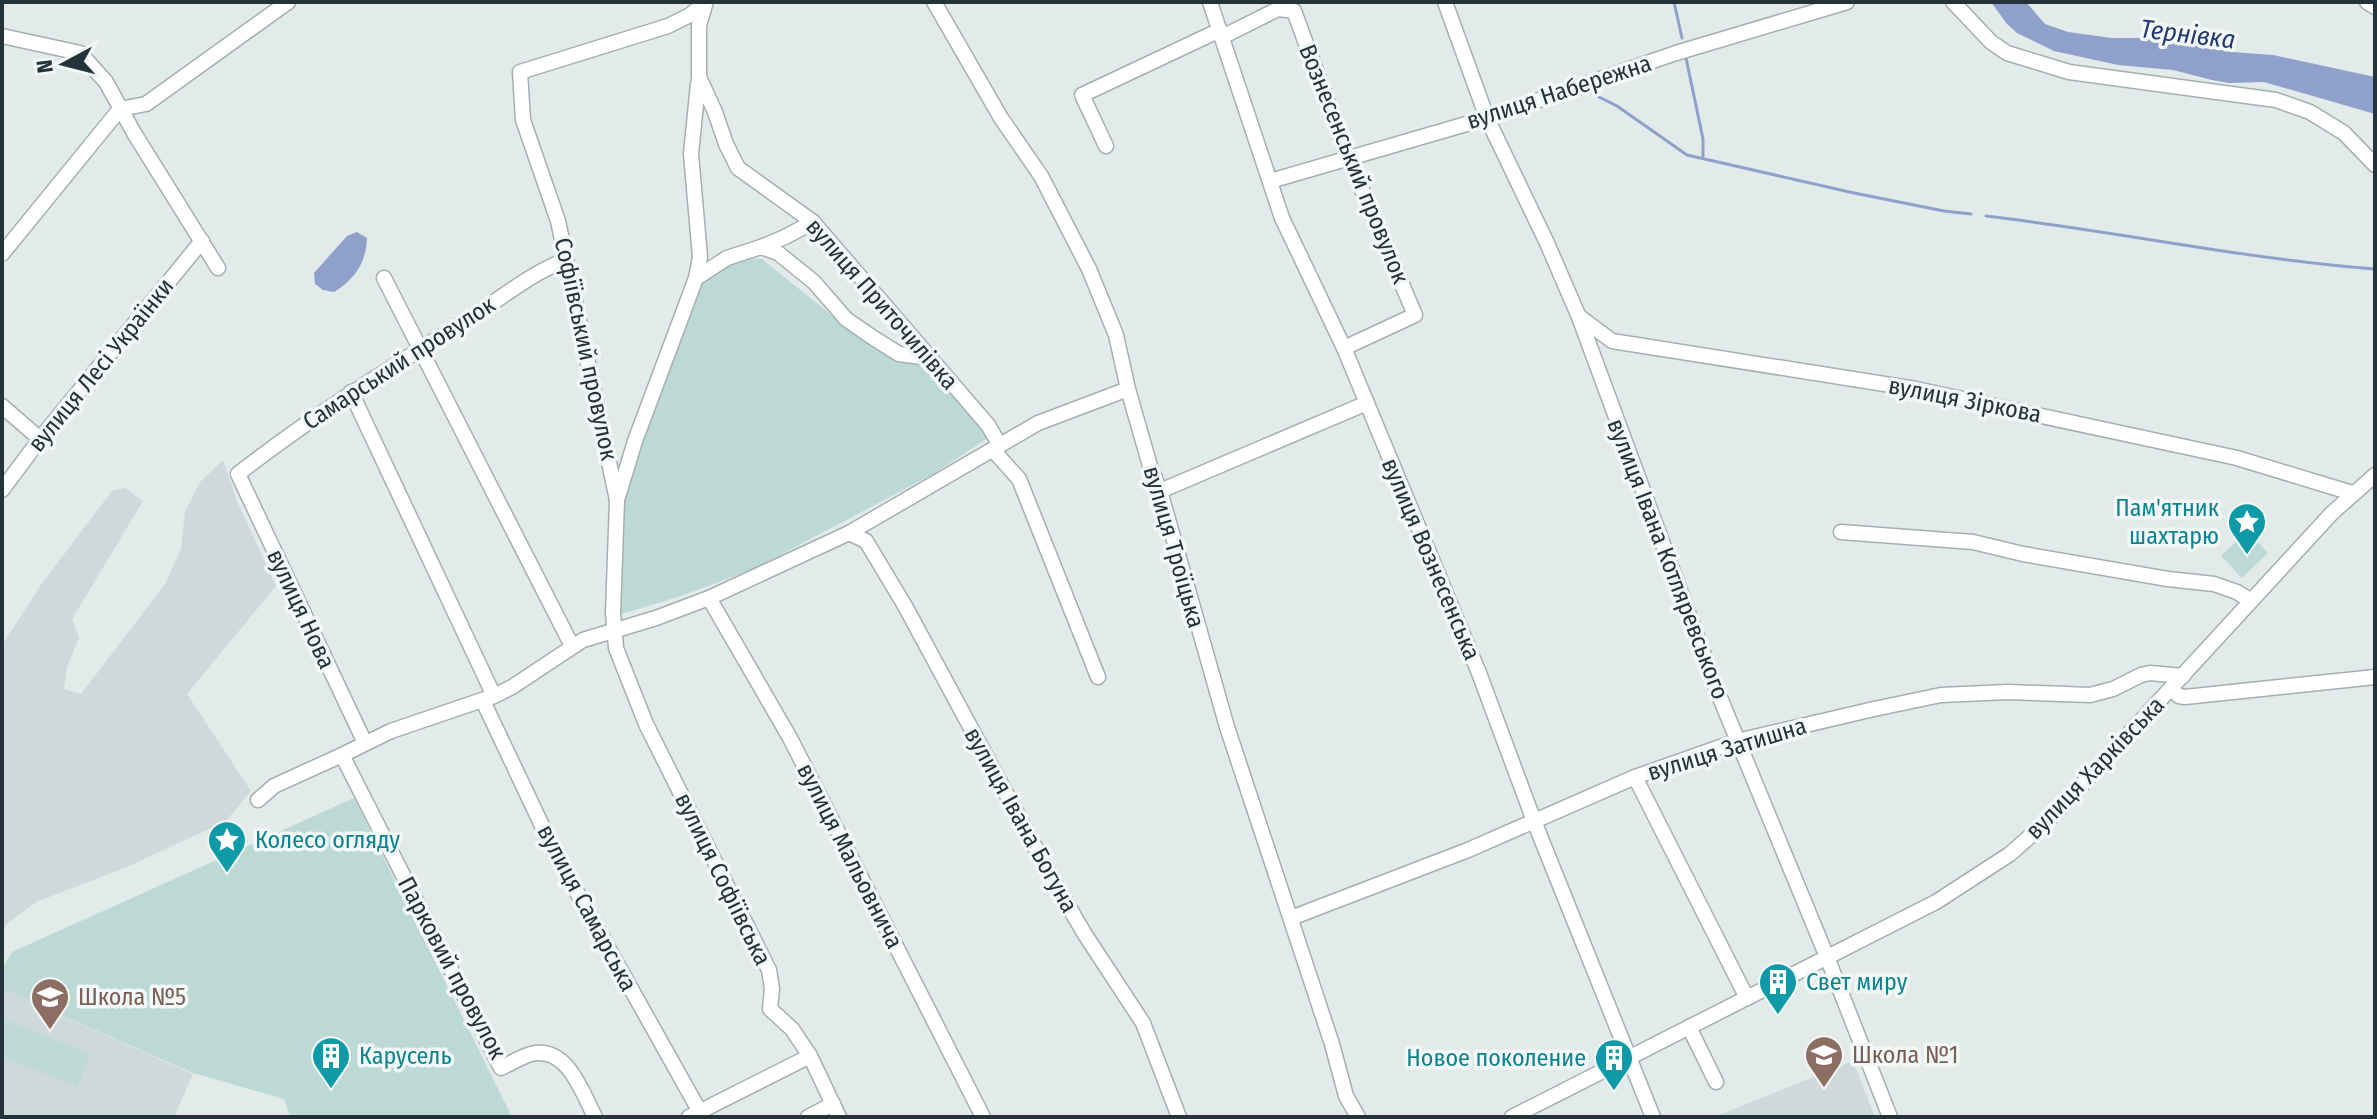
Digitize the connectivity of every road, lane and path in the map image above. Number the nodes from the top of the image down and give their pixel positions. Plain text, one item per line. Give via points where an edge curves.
1 (288, 2) edge
2 (706, 2) edge
3 (934, 2) edge
4 (1210, 2) edge
5 (1445, 2) edge
6 (1847, 2) edge
7 (1953, 2) edge
8 (2367, 2) edge
9 (2375, 7) edge
10 (1221, 34) junction
11 (2, 36) edge
12 (699, 77) junction
13 (120, 109) junction
14 (1487, 118) junction
15 (1106, 146) dead end
16 (1348, 157) junction
17 (2375, 165) edge
18 (1270, 181) junction
19 (813, 222) junction
20 (202, 241) junction
21 (761, 247) junction
22 (2, 254) edge
23 (566, 260) junction
24 (218, 268) dead end
25 (384, 278) dead end
26 (696, 278) junction
27 (1579, 317) junction
28 (1612, 341) junction
29 (421, 348) junction
30 (1344, 348) junction
31 (1593, 354) junction
32 (929, 358) junction
33 (1128, 389) junction
34 (351, 392) junction
35 (1367, 403) junction
36 (2, 406) edge
37 (40, 439) junction
38 (996, 447) junction
39 (238, 474) joint
40 (2375, 475) edge
41 (2, 490) edge
42 (1160, 491) junction
43 (2352, 493) junction
44 (617, 500) junction
45 (1841, 532) dead end
46 (849, 533) junction
47 (709, 598) junction
48 (2251, 601) junction
49 (613, 631) junction
50 (572, 646) junction
51 (2183, 676) junction
52 (1098, 677) dead end
53 (2375, 677) edge
54 (2171, 689) junction
55 (488, 698) junction
56 (1737, 741) junction
57 (365, 743) junction
58 (342, 755) junction
59 (1635, 777) junction
60 (258, 800) dead end
61 (1534, 821) junction
62 (1291, 918) junction
63 (1827, 957) junction
64 (1747, 998) junction
65 (1689, 1027) junction
66 (810, 1056) junction
67 (1630, 1057) junction
68 (1716, 1082) dead end
69 (836, 1110) edge
70 (694, 1114) edge
71 (595, 1117) edge
72 (808, 1117) edge
73 (983, 1117) edge
74 (1179, 1117) edge
75 (1358, 1117) edge
76 (1512, 1117) edge
77 (1653, 1117) edge
78 (1890, 1117) edge

1 - 13 street via 146,104
2 - 12 street, вулиця Приточилівка via 699,25
2 - 23 street, Софіївський провулок via 668,26 520,72 525,128
3 - 33 street, вулиця Троїцька via 1076,241 1104,300
4 - 10 street, вулиця Вознесенська
5 - 14 street, вулиця Івана Котляревського
6 - 14 street, вулиця Набережна
7 - 17 street via 2007,53 2069,72 2276,100 2310,112 2344,133
8 - 9 street
10 - 15 street, Вознесенський провулок via 1082,95
10 - 16 street, Вознесенський провулок via 1278,9 1294,11
10 - 18 street, вулиця Вознесенська
11 - 13 street via 80,53 106,82
12 - 19 street, вулиця Приточилівка via 738,168
12 - 26 street via 691,154 700,257
13 - 20 street
13 - 22 street
14 - 16 street, вулиця Набережна
14 - 27 street, вулиця Івана Котляревського
16 - 18 street, вулиця Набережна
16 - 30 street, Вознесенський провулок via 1415,315
18 - 30 street, вулиця Вознесенська via 1295,249
19 - 21 street
19 - 32 street, вулиця Приточилівка
20 - 24 street
20 - 37 street, вулиця Лесі Українки
21 - 26 street via 727,258
21 - 32 street via 797,267 846,319 872,337 899,354
23 - 29 street, Самарський провулок
23 - 44 street, Софіївський провулок
25 - 29 street
26 - 44 street
27 - 28 street, вулиця Зіркова
27 - 31 street, вулиця Івана Котляревського
28 - 31 street
28 - 43 street, вулиця Зіркова via 1916,389 2237,458
29 - 34 street, Самарський провулок
29 - 50 street
30 - 35 street, вулиця Вознесенська
31 - 56 street, вулиця Івана Котляревського
32 - 38 street, вулиця Приточилівка via 988,425
33 - 38 street via 1038,423
33 - 42 street, вулиця Троїцька
34 - 39 street, Самарський провулок
34 - 55 street, вулиця Самарська
35 - 42 street
35 - 61 street, вулиця Вознесенська
36 - 37 street
37 - 41 street, вулиця Лесі Українки
38 - 46 street
38 - 52 street, вулиця Приточилівка via 1019,479
39 - 57 street, вулиця Нова
40 - 43 street, вулиця Харківська
42 - 62 street, вулиця Троїцька via 1227,727
43 - 48 street, вулиця Харківська
44 - 49 street, Софіївський провулок
45 - 48 street via 1973,542 2214,584
46 - 47 street
46 - 74 street, вулиця Івана Богуна via 866,541 905,606 1048,871 1143,1023
47 - 49 street
47 - 73 street, вулиця Мальовнича via 790,738
48 - 51 street, вулиця Харківська
49 - 50 street
49 - 66 street, вулиця Софіївська via 646,724 769,970 770,1009
50 - 55 street
51 - 54 street, вулиця Харківська
51 - 56 street, вулиця Затишна via 2150,673 2090,695 1941,695
53 - 54 street, вулиця Харківська via 2185,697
54 - 63 street, вулиця Харківська via 2056,813 2010,854 1936,902
55 - 57 street
55 - 70 street, вулиця Самарська via 555,853
56 - 59 street, вулиця Затишна
56 - 63 street, вулиця Івана Котляревського
57 - 58 street
58 - 60 street via 274,786
58 - 71 street, Парковий провулок via 501,1068 535,1053 555,1056
59 - 61 street, вулиця Затишна
59 - 64 street
61 - 62 street, вулиця Затишна
61 - 67 street, вулиця Вознесенська
62 - 75 street, вулиця Троїцька via 1346,1096
63 - 64 street, вулиця Харківська
63 - 78 street, вулиця Івана Котляревського
64 - 65 street, вулиця Харківська
65 - 67 street, вулиця Харківська
65 - 68 street
66 - 69 street, вулиця Софіївська
66 - 70 street
67 - 76 street, вулиця Харківська
67 - 77 street, вулиця Вознесенська
69 - 72 street

